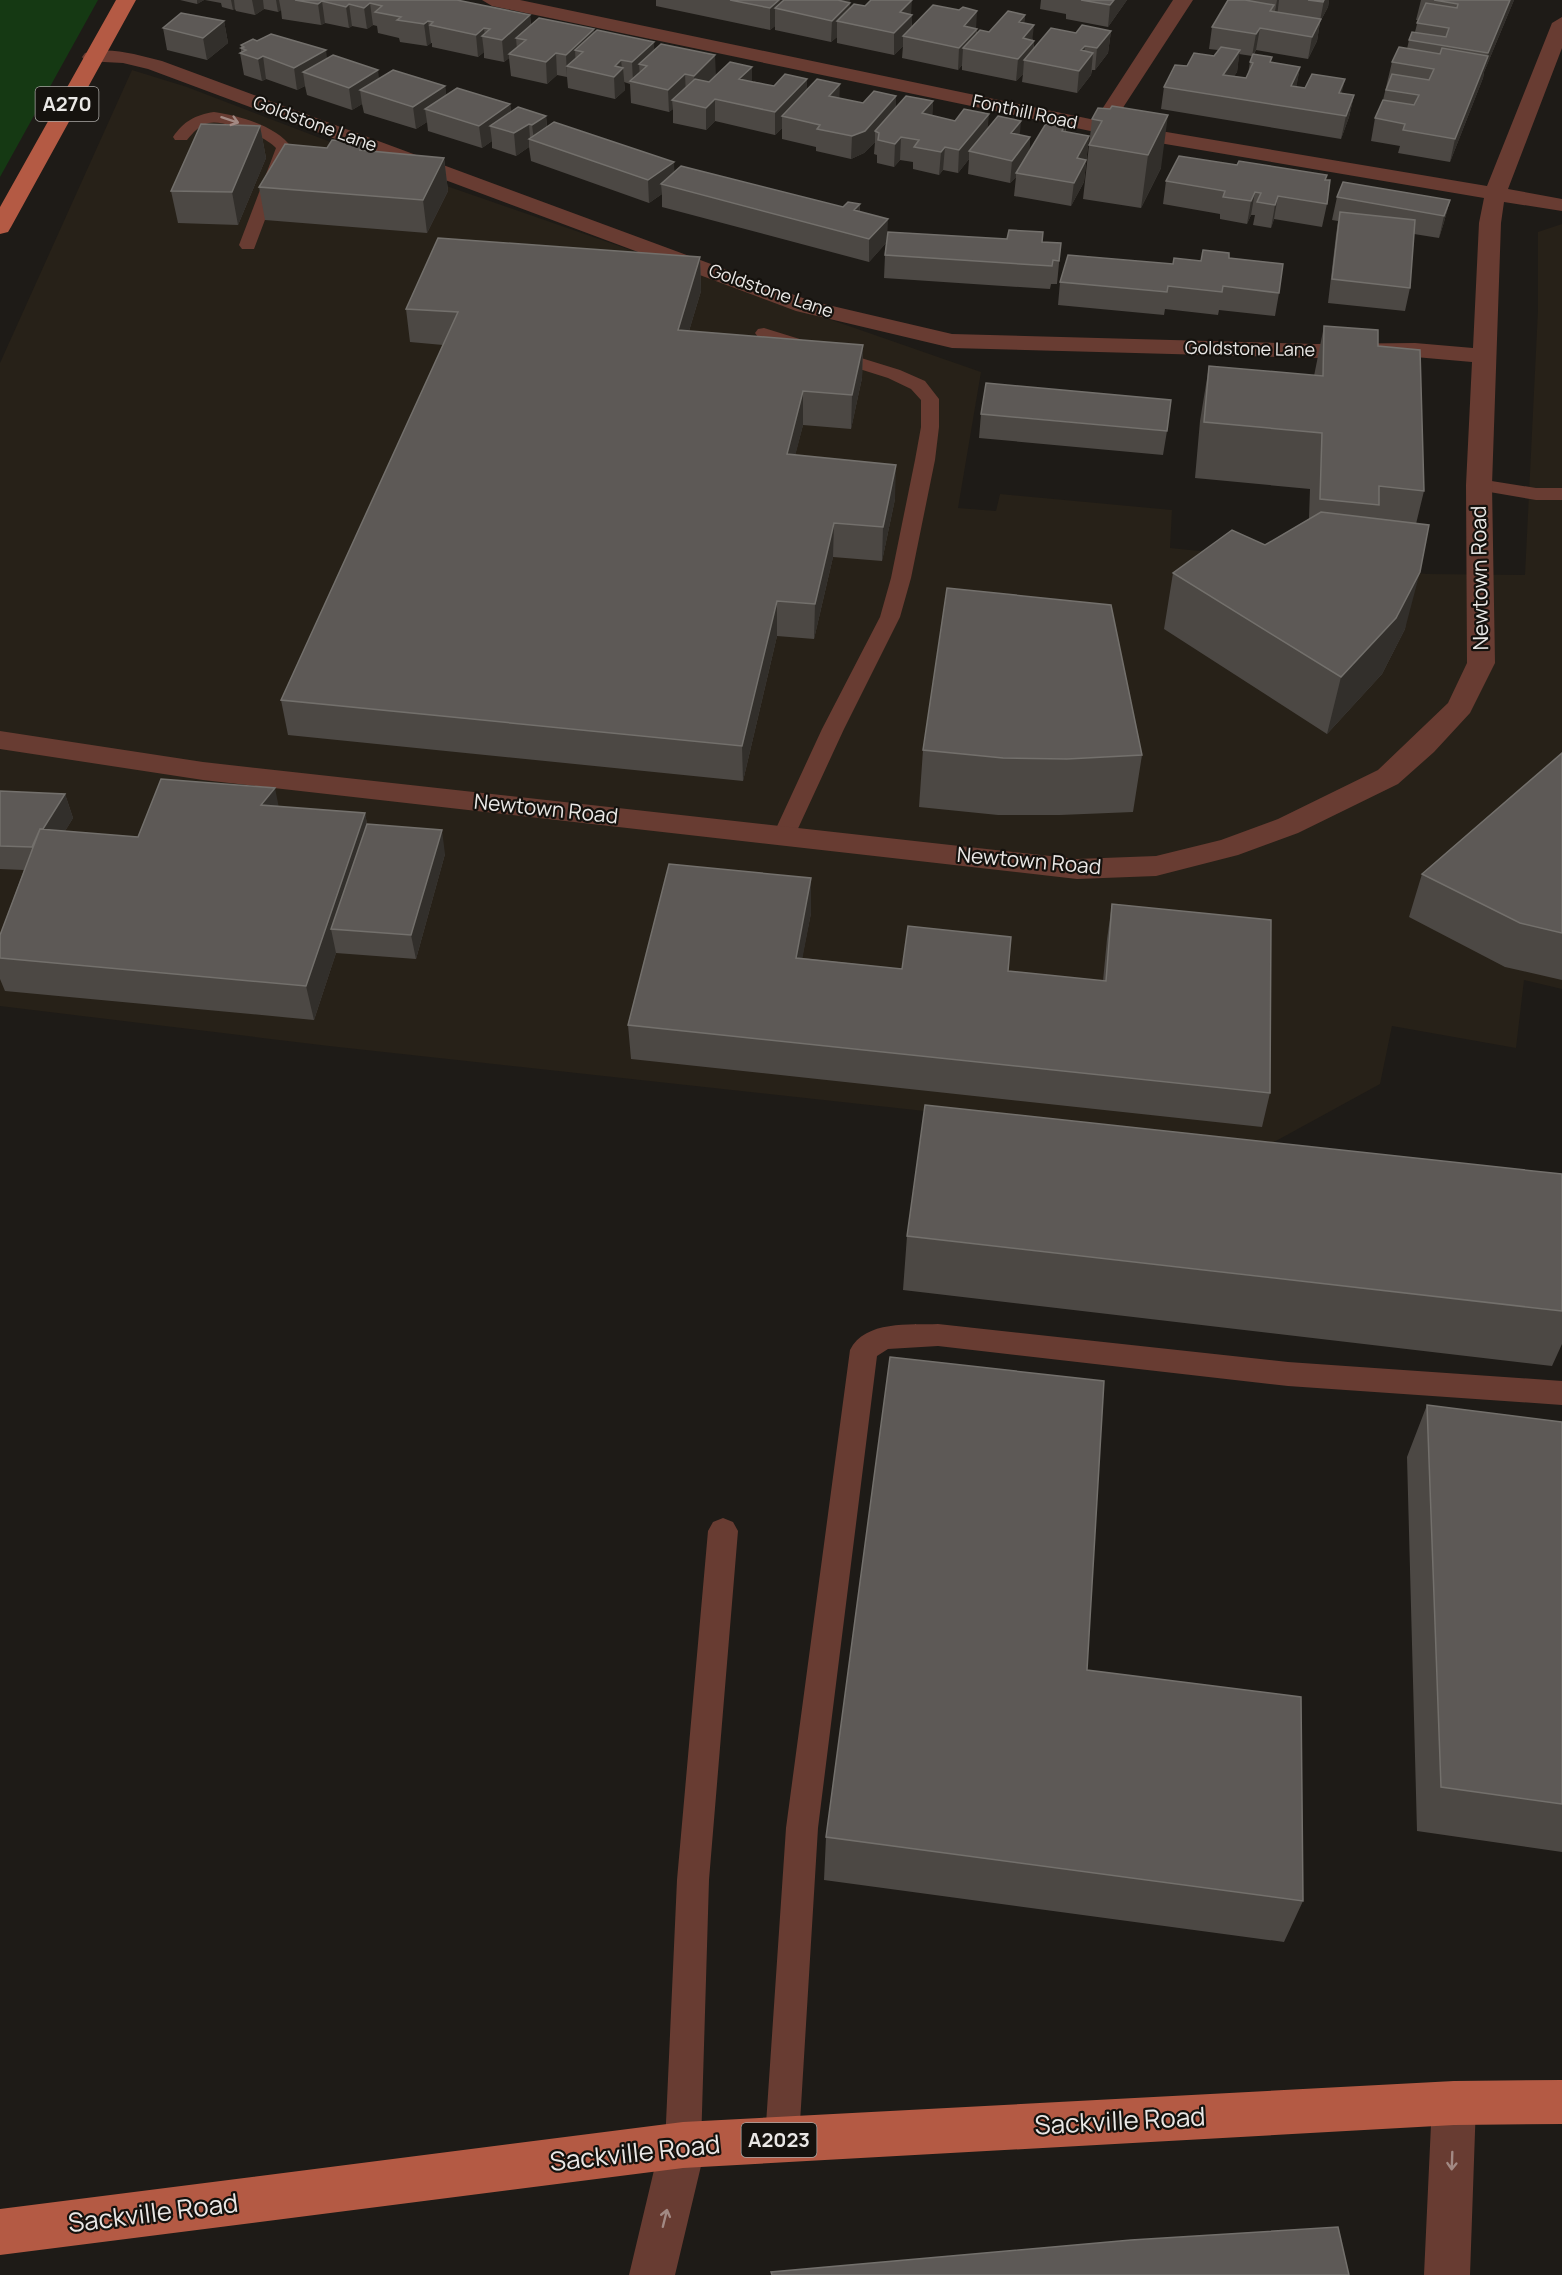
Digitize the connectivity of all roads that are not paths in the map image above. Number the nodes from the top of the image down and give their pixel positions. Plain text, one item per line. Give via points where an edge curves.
1 (126, 0) edge
2 (492, 0) edge
3 (1183, 0) edge
4 (607, 7) dead end
5 (590, 21) junction
6 (1562, 23) edge
7 (92, 57) junction
8 (1100, 127) junction
9 (181, 137) dead end
10 (1495, 194) junction
11 (1562, 205) edge
12 (0, 227) edge
13 (248, 245) dead end
14 (764, 333) dead end
15 (1485, 356) junction
16 (1479, 485) junction
17 (1562, 494) edge
18 (0, 740) edge
19 (784, 835) junction
20 (1562, 1393) edge
21 (723, 1531) dead end
22 (1562, 2102) edge
23 (1454, 2103) junction
24 (782, 2139) junction
25 (683, 2145) junction
26 (0, 2232) edge
27 (652, 2275) edge
28 (1447, 2275) edge

1 - 7 main road, A270
2 - 5 street, Fonthill Road
3 - 8 street
4 - 5 street
5 - 8 street, Fonthill Road
6 - 10 street, Newtown Road
7 - 12 main road, A270
7 - 15 street, Goldstone Lane via 123,57 155,65 804,306 952,341 1415,350
8 - 10 street, Fonthill Road
9 -> 13 lane via 188,126 200,119 227,117 279,141 284,148
10 - 11 street, Fonthill Road
10 - 15 street, Newtown Road via 1490,223
14 - 19 lane via 894,374 918,385 930,399 925,460 890,617
15 - 16 street, Newtown Road
16 - 17 lane
16 - 19 street, Newtown Road via 1481,663 1460,707 1424,745 1389,777 1340,802 1228,848 1156,866 1077,870
18 - 19 street, Newtown Road via 203,771
20 - 24 lane via 1288,1374 938,1335 883,1338 864,1350 802,1828
21 - 25 lane via 693,1880
22 - 23 main road, Sackville Road / A2023
23 - 24 main road, Sackville Road / A2023
23 -> 28 street
24 - 25 main road, Sackville Road / A2023
25 - 26 main road, Sackville Road / A2023
27 -> 25 street

